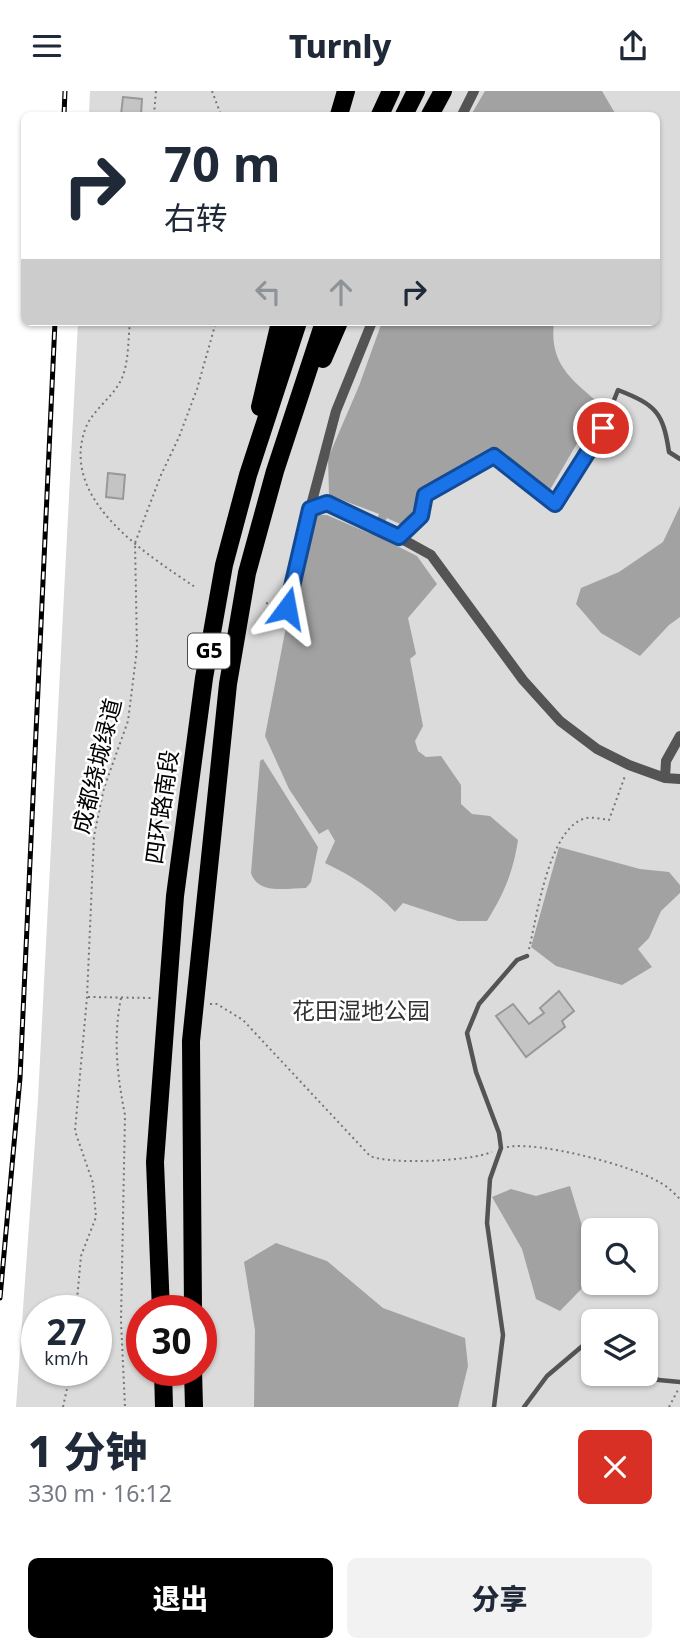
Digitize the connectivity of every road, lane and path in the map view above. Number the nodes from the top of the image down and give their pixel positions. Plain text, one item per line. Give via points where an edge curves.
1 (156, 91) edge
2 (212, 91) edge
3 (346, 91) edge
4 (391, 91) edge
5 (416, 91) edge
6 (443, 91) edge
7 (474, 91) edge
8 (154, 112) edge
9 (220, 112) edge
10 (340, 112) edge
11 (381, 112) edge
12 (406, 112) edge
13 (432, 112) edge
14 (464, 112) edge
15 (129, 326) edge
16 (215, 326) edge
17 (278, 326) edge
18 (297, 326) edge
19 (323, 326) edge
20 (337, 326) edge
21 (370, 326) edge
22 (680, 459) edge
23 (275, 471) junction
24 (248, 475) junction
25 (310, 509) junction
26 (399, 537) junction
27 (135, 543) junction
28 (195, 587) dead end
29 (287, 608) dead end
30 (680, 736) edge
31 (629, 765) junction
32 (666, 778) junction
33 (680, 779) edge
34 (527, 956) joint
35 (87, 997) junction
36 (121, 998) junction
37 (163, 999) junction
38 (200, 1003) junction
39 (501, 1148) junction
40 (680, 1199) edge
41 (77, 1295) edge
42 (159, 1295) edge
43 (193, 1295) edge
44 (581, 1347) edge
45 (658, 1380) edge
46 (680, 1385) edge
47 (68, 1386) edge
48 (163, 1386) edge
49 (193, 1386) edge
50 (63, 1407) edge
51 (125, 1407) edge
52 (164, 1407) edge
53 (194, 1407) edge
54 (494, 1407) edge
55 (524, 1407) edge
56 (669, 1407) edge

1 - 8 path
2 - 9 path
3 - 10 highway
4 - 11 highway
5 - 12 highway
6 - 13 highway
7 - 14 street
15 - 27 path via 122,379 87,424 82,459 89,493
16 - 27 path, 成都绕城绿道 via 184,425
17 - 24 highway
18 - 24 highway, 四环路南段 / G5
19 - 23 highway, G5
20 - 23 highway
21 - 25 street via 336,411
22 - 26 lane via 669,452 659,414 639,398 618,390 603,428 555,504 494,456 425,495 421,516
23 - 38 highway, G5 via 247,573 228,684
24 - 37 highway, 四环路南段 / G5 via 224,565 204,678
25 - 26 street via 327,503
25 - 29 street
26 - 31 street via 431,555 523,680 560,721 597,749
27 - 28 path
27 - 35 path, 成都绕城绿道 via 137,649 128,721 104,788 94,836
30 - 32 street via 666,761
31 - 32 street
31 - 34 path via 608,820 587,818 573,825 554,849
32 - 33 street
34 - 39 lane via 517,960 479,1005 467,1033
35 - 36 path
35 - 41 path, 成都绕城绿道 via 75,1131 93,1183 96,1217 81,1256
36 - 37 path
36 - 51 path via 115,1028 125,1115 121,1321
37 - 42 highway, 四环路南段 / G5 via 155,1162
38 - 39 path via 216,1005 243,1020 370,1156 382,1161 454,1159 484,1156
38 - 43 highway, G5 via 191,1041
39 - 40 path via 534,1147 607,1162 659,1182
39 - 54 lane via 490,1179 487,1223 503,1335
44 - 55 lane via 547,1376
45 - 46 lane
46 - 56 path
47 - 50 path
48 - 52 highway
49 - 53 highway

